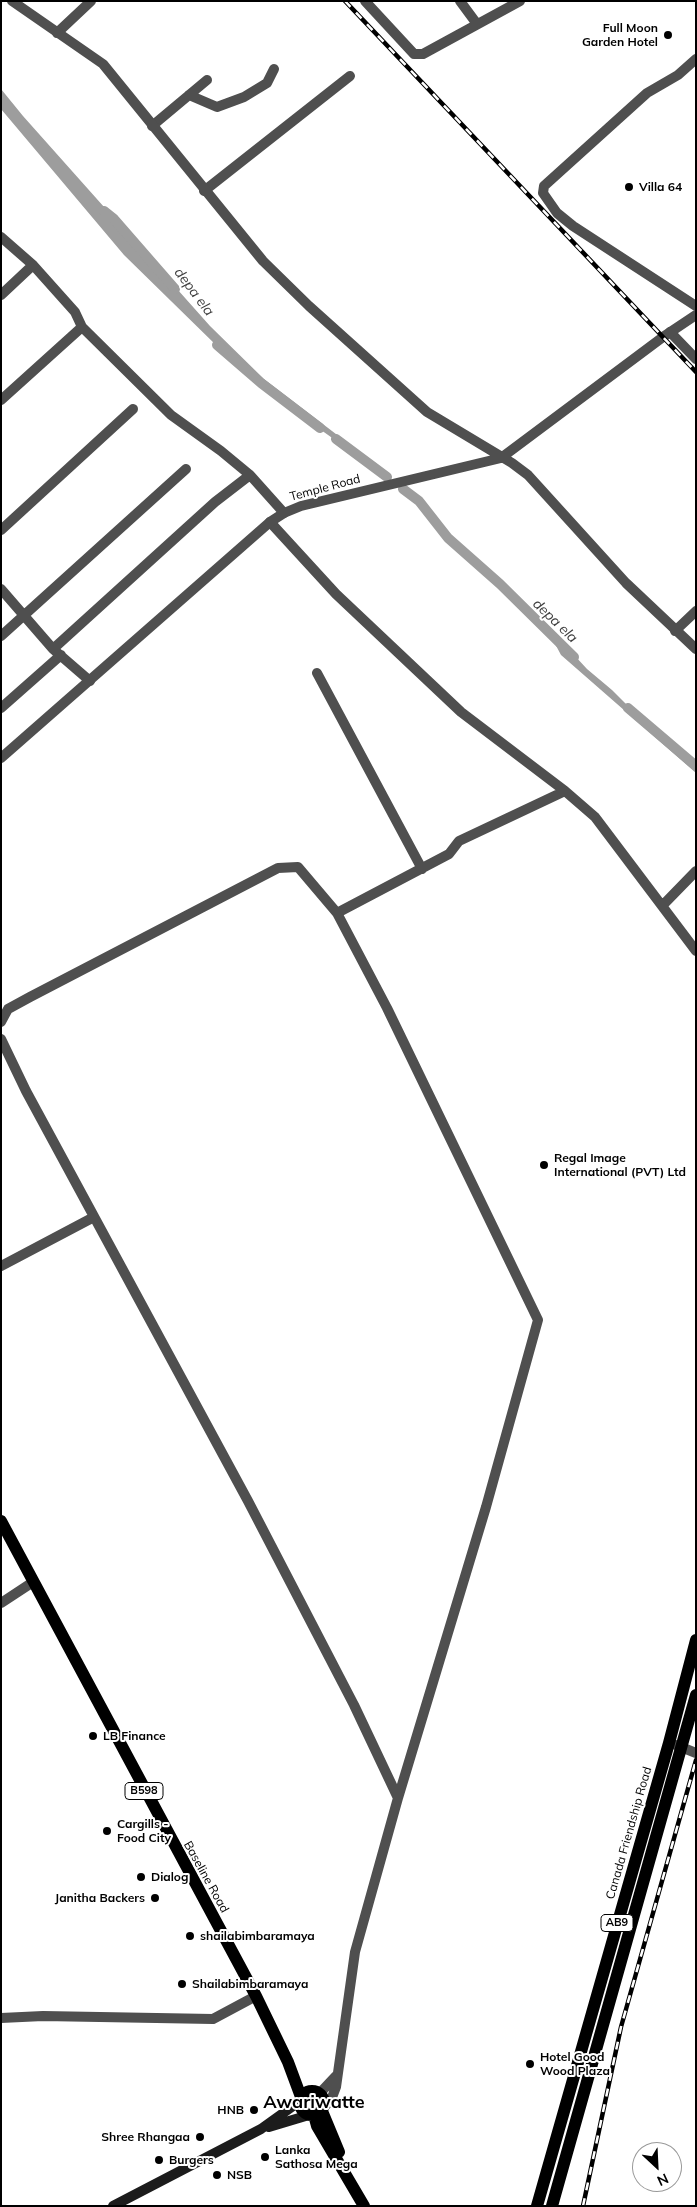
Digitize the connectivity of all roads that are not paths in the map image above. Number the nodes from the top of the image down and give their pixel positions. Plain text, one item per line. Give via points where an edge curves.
1 (12, 1) edge
2 (92, 1) edge
3 (365, 1) edge
4 (460, 1) edge
5 (520, 1) edge
6 (478, 24) junction
7 (58, 33) junction
8 (696, 59) edge
9 (274, 69) dead end
10 (350, 76) dead end
11 (207, 80) dead end
12 (189, 95) junction
13 (152, 126) junction
14 (204, 191) junction
15 (2, 238) edge
16 (33, 265) junction
17 (1, 295) edge
18 (696, 306) edge
19 (696, 315) edge
20 (82, 327) junction
21 (670, 332) junction
22 (696, 359) edge
23 (1, 400) edge
24 (133, 410) dead end
25 (502, 458) junction
26 (186, 469) dead end
27 (250, 475) junction
28 (284, 513) junction
29 (270, 522) junction
30 (1, 530) edge
31 (1, 589) edge
32 (696, 612) edge
33 (24, 616) junction
34 (675, 631) junction
35 (1, 636) edge
36 (696, 649) edge
37 (57, 652) junction
38 (318, 673) dead end
39 (90, 681) junction
40 (1, 708) edge
41 (1, 758) edge
42 (565, 791) junction
43 (422, 869) junction
44 (696, 871) edge
45 (662, 906) junction
46 (337, 913) junction
47 (696, 951) edge
48 (1, 1022) edge
49 (1, 1038) edge
50 (94, 1217) junction
51 (1, 1266) edge
52 (1, 1521) edge
53 (33, 1582) junction
54 (1, 1603) edge
55 (696, 1640) edge
56 (696, 1694) edge
57 (675, 1745) junction
58 (696, 1753) edge
59 (398, 1798) junction
60 (256, 1996) junction
61 (1, 2018) edge
62 (336, 2076) junction
63 (308, 2095) junction
64 (317, 2112) junction
65 (261, 2129) junction
66 (112, 2206) edge
67 (364, 2206) edge
68 (537, 2206) edge
69 (552, 2206) edge

1 - 7 street
2 - 7 street
3 - 6 street via 414,54 423,54
4 - 6 street
5 - 6 street
7 - 13 street via 103,64
8 - 18 street via 678,75 648,93 544,186 543,193 557,213 573,226
9 - 12 street via 267,83 244,97 217,106
10 - 14 street
11 - 12 street
12 - 13 street
13 - 14 street
14 - 25 street via 263,261 376,368 427,412
15 - 16 street
16 - 17 street
16 - 20 street via 75,312
19 - 21 street, Temple Road
20 - 23 street
20 - 27 street via 171,415
21 - 22 street
21 - 25 street, Temple Road
24 - 30 street
25 - 28 street, Temple Road via 301,506
25 - 34 street via 521,469 539,486 582,536
26 - 33 street
27 - 28 street
27 - 37 street via 215,502
28 - 29 street, Temple Road
29 - 39 street, Temple Road
29 - 42 street via 336,594 461,712
31 - 33 street
32 - 34 street
33 - 35 street
33 - 37 street
34 - 36 street
37 - 39 street
37 - 40 street
38 - 43 street
39 - 41 street, Temple Road
42 - 43 street via 458,841 449,854
42 - 45 street via 595,817
43 - 46 street
44 - 45 street
45 - 47 street
46 - 48 street via 298,867 278,868 8,1009
46 - 59 street via 387,1008 538,1320 486,1507
49 - 50 street
50 - 51 street
50 - 59 street via 253,1509
52 - 53 main road, Baseline Road / B598
53 - 54 street
53 - 60 main road, Baseline Road / B598
55 - 57 main road, Canada Friendship Road / AB9
56 - 57 main road, Canada Friendship Road / AB9
57 - 58 street
57 - 68 main road, Canada Friendship Road / AB9
57 - 69 main road, Canada Friendship Road / AB9
59 - 62 street via 355,1952
60 - 61 street via 213,2019
60 - 63 main road, Baseline Road / B598
62 - 63 street
62 - 64 street via 334,2094
63 - 64 main road via 302,2110
63 - 64 main road via 325,2101
63 - 65 main road
64 - 65 main road
64 - 67 main road
65 - 66 main road

